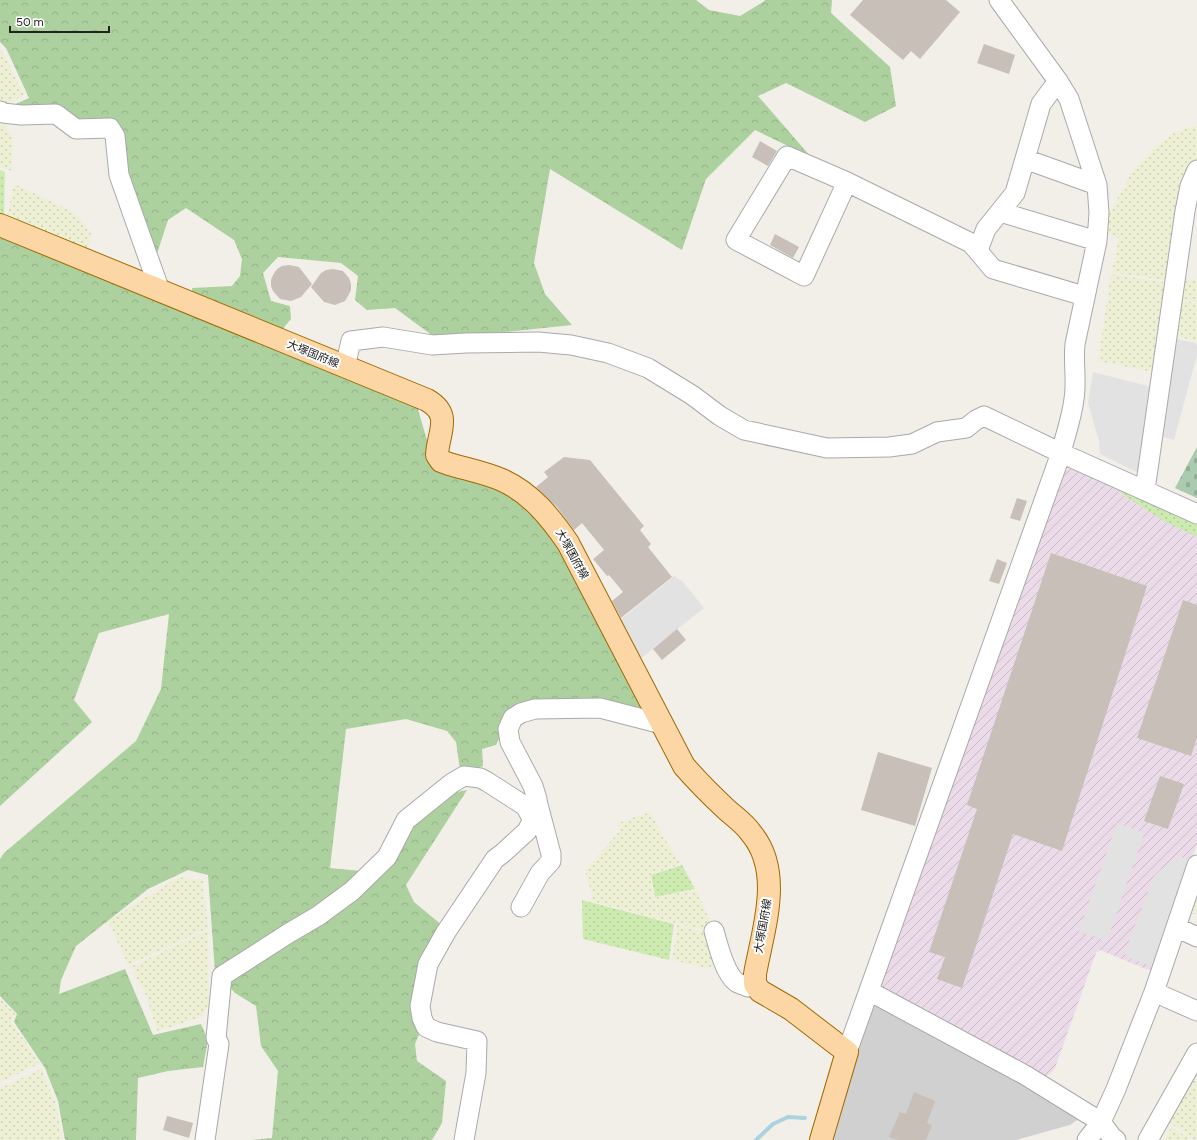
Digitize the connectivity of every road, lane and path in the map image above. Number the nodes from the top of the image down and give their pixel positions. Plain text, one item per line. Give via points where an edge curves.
1 (999, 0) edge
2 (1058, 81) junction
3 (0, 111) edge
4 (1025, 159) junction
5 (1197, 170) edge
6 (847, 182) junction
7 (1097, 185) junction
8 (1000, 212) junction
9 (1191, 212) edge
10 (0, 225) edge
11 (1097, 241) junction
12 (978, 250) junction
13 (160, 291) junction
14 (1084, 296) junction
15 (345, 367) junction
16 (1060, 453) junction
17 (1145, 490) junction
18 (1197, 514) edge
19 (662, 724) junction
20 (537, 799) junction
21 (532, 818) junction
22 (1197, 865) edge
23 (521, 907) dead end
24 (1176, 927) junction
25 (714, 931) dead end
26 (1197, 937) edge
27 (755, 984) junction
28 (868, 991) junction
29 (1154, 992) junction
30 (1197, 1011) edge
31 (848, 1052) junction
32 (1197, 1053) edge
33 (1101, 1122) junction
34 (205, 1140) edge
35 (464, 1140) edge
36 (821, 1140) edge
37 (1087, 1140) edge
38 (1116, 1140) edge
39 (1148, 1140) edge

1 - 2 street
2 - 4 street via 1041,104
2 - 7 street via 1069,99
3 - 13 street via 21,115 56,114 76,129 110,128 115,136 119,176
4 - 7 street
4 - 8 street via 1015,193
5 - 9 street via 1190,186
6 - 6 street via 788,156 736,240 804,276
6 - 12 street via 971,243
7 - 11 street
8 - 11 street
8 - 12 street via 986,229
9 - 17 street
10 - 13 main road, 大塚国府線
11 - 14 street
12 - 14 street via 993,270
13 - 15 main road, 大塚国府線
14 - 16 street via 1073,359 1074,400
15 - 16 street via 351,341 384,337 432,345 538,342 571,345 608,353 648,368 720,416 751,432 827,448 889,447 912,444 937,432 966,428 984,416
15 - 19 main road, 大塚国府線 via 435,405 442,421 437,455 441,461 502,480 539,506 568,543
16 - 17 street
16 - 28 street
17 - 18 street
19 - 20 street via 600,708 535,710 521,713 513,718 508,729 510,742 534,786
19 - 27 main road, 大塚国府線 via 684,766 703,788 751,833 765,860 769,877 769,899
20 - 21 street
20 - 23 street via 552,854 551,861 537,878
21 - 34 street via 525,806 486,781 464,776 406,820 387,857 352,892 222,976 216,1038 218,1044
21 - 35 street via 527,831 495,859 446,932 428,964 420,1006 426,1027 477,1041 476,1073
22 - 24 street
24 - 26 street
24 - 29 street
25 - 27 street via 724,963 733,979 748,987
27 - 31 main road via 760,991 791,1009
28 - 31 street
28 - 33 street via 1025,1075
29 - 30 street
29 - 33 street
31 - 36 main road
32 - 39 street
33 - 37 street
33 - 38 street

